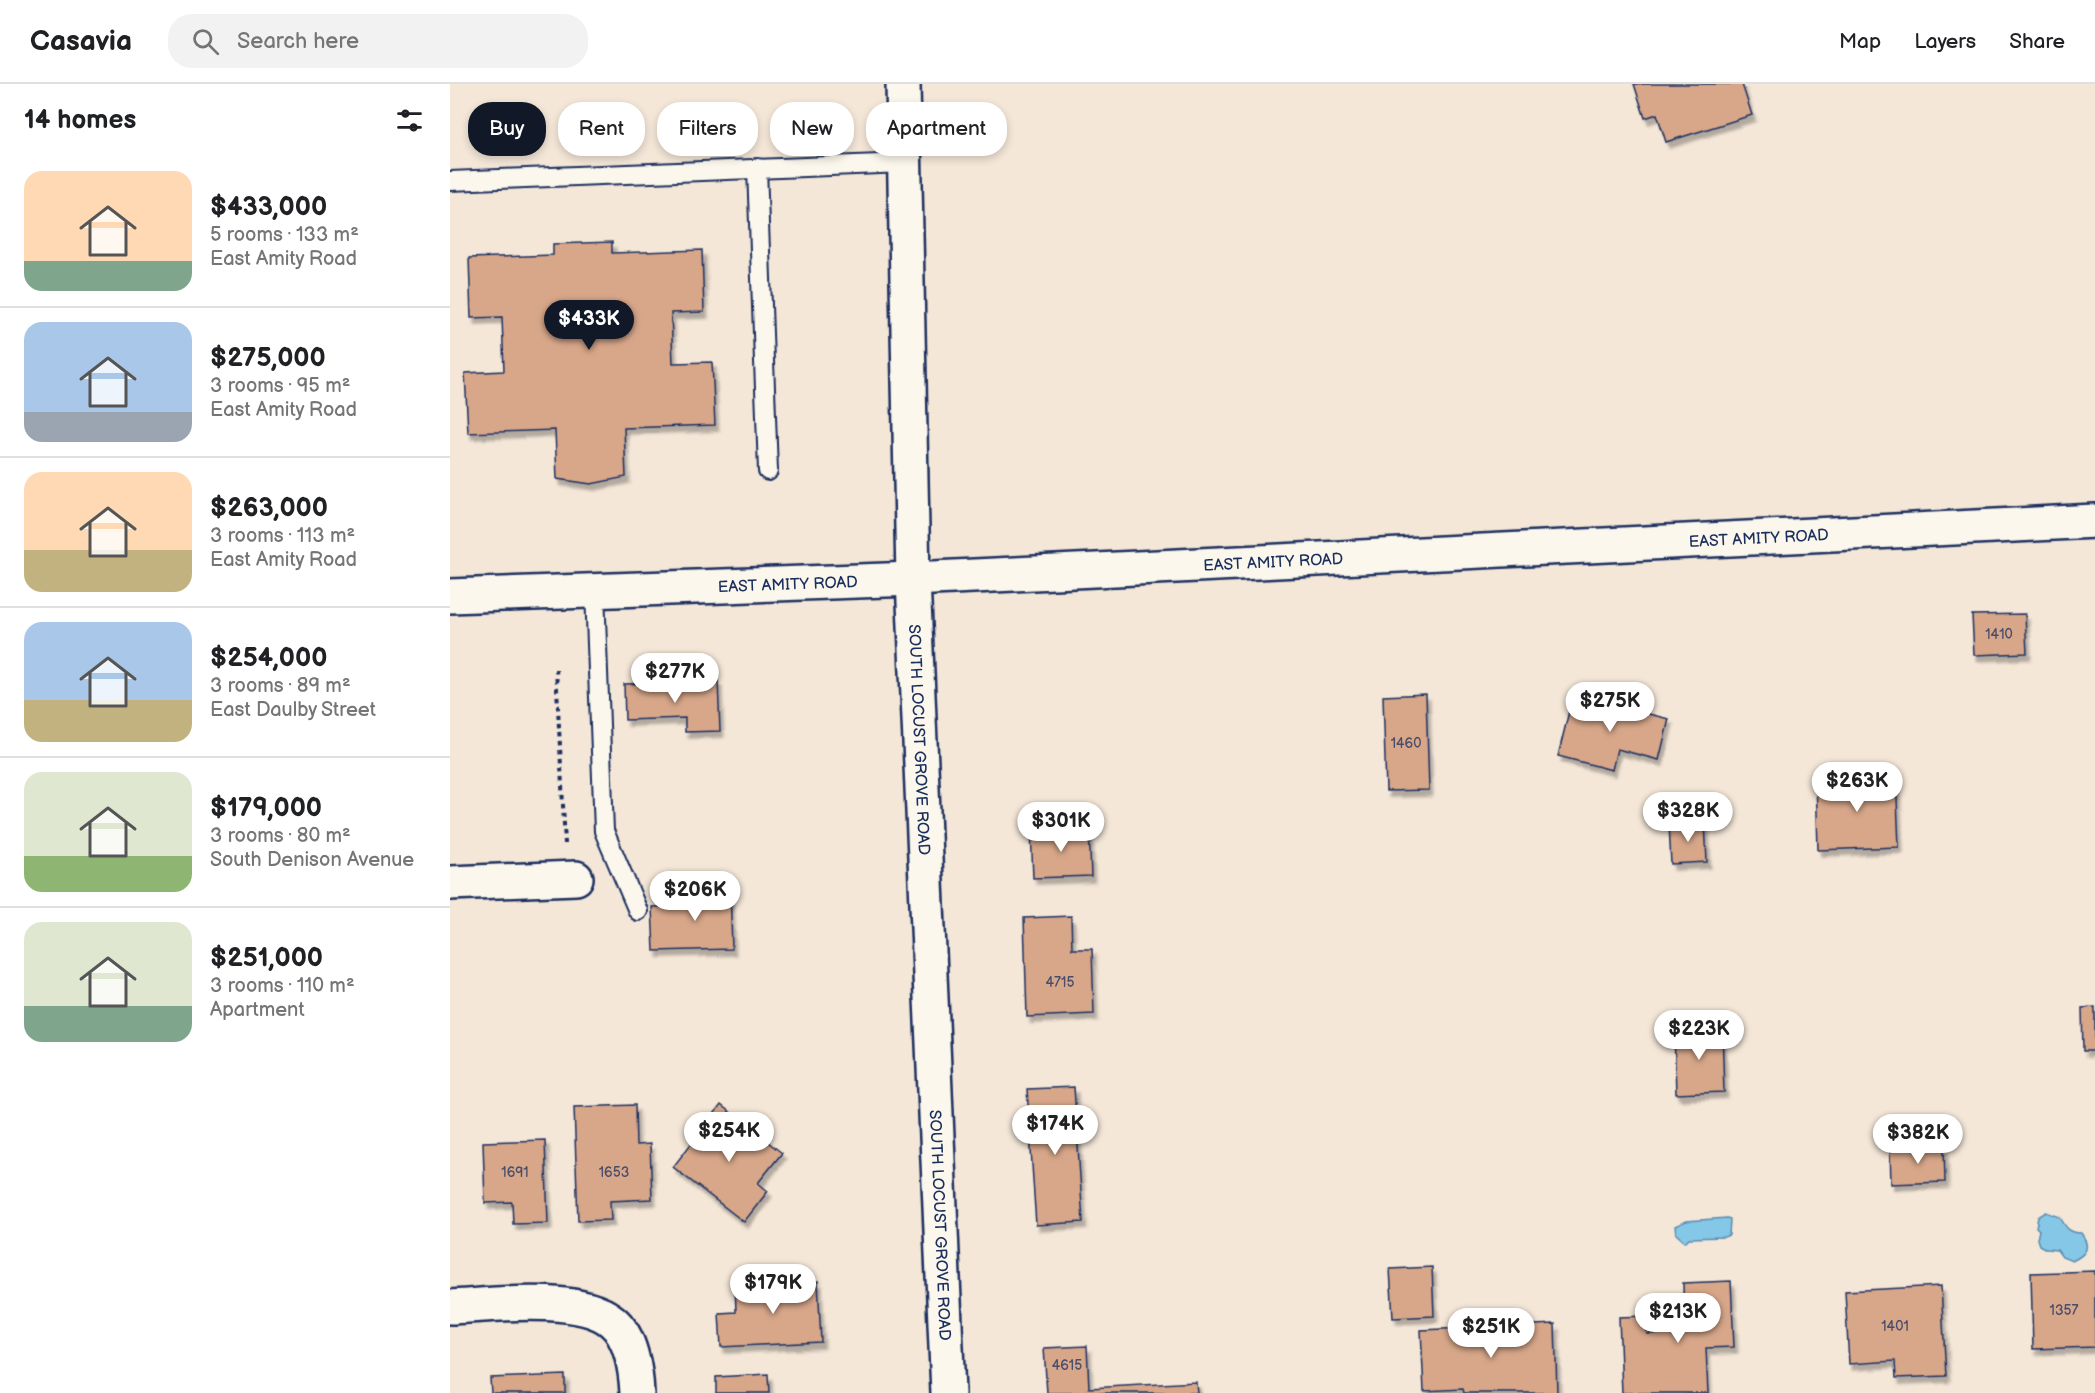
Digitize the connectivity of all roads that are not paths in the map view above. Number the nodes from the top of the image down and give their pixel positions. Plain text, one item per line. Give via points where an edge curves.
1 (903, 84) edge
2 (905, 163) junction
3 (757, 168) junction
4 (450, 181) edge
5 (768, 471) dead end
6 (2095, 521) edge
7 (913, 579) junction
8 (595, 591) junction
9 (450, 596) edge
10 (576, 878) dead end
11 (450, 883) edge
12 (638, 911) dead end
13 (450, 1307) edge
14 (637, 1393) edge
15 (948, 1393) edge

1 - 2 main road, SOUTH LOCUST GROVE ROAD
2 - 3 lane
2 - 7 main road, SOUTH LOCUST GROVE ROAD
3 - 4 lane
3 - 5 lane
6 - 7 main road, EAST AMITY ROAD
7 - 8 main road, EAST AMITY ROAD
7 - 15 main road, SOUTH LOCUST GROVE ROAD
8 - 9 main road, EAST AMITY ROAD
8 - 12 lane via 604,831
10 - 11 main road
13 - 14 main road via 560,1303 588,1308 613,1321 629,1346

